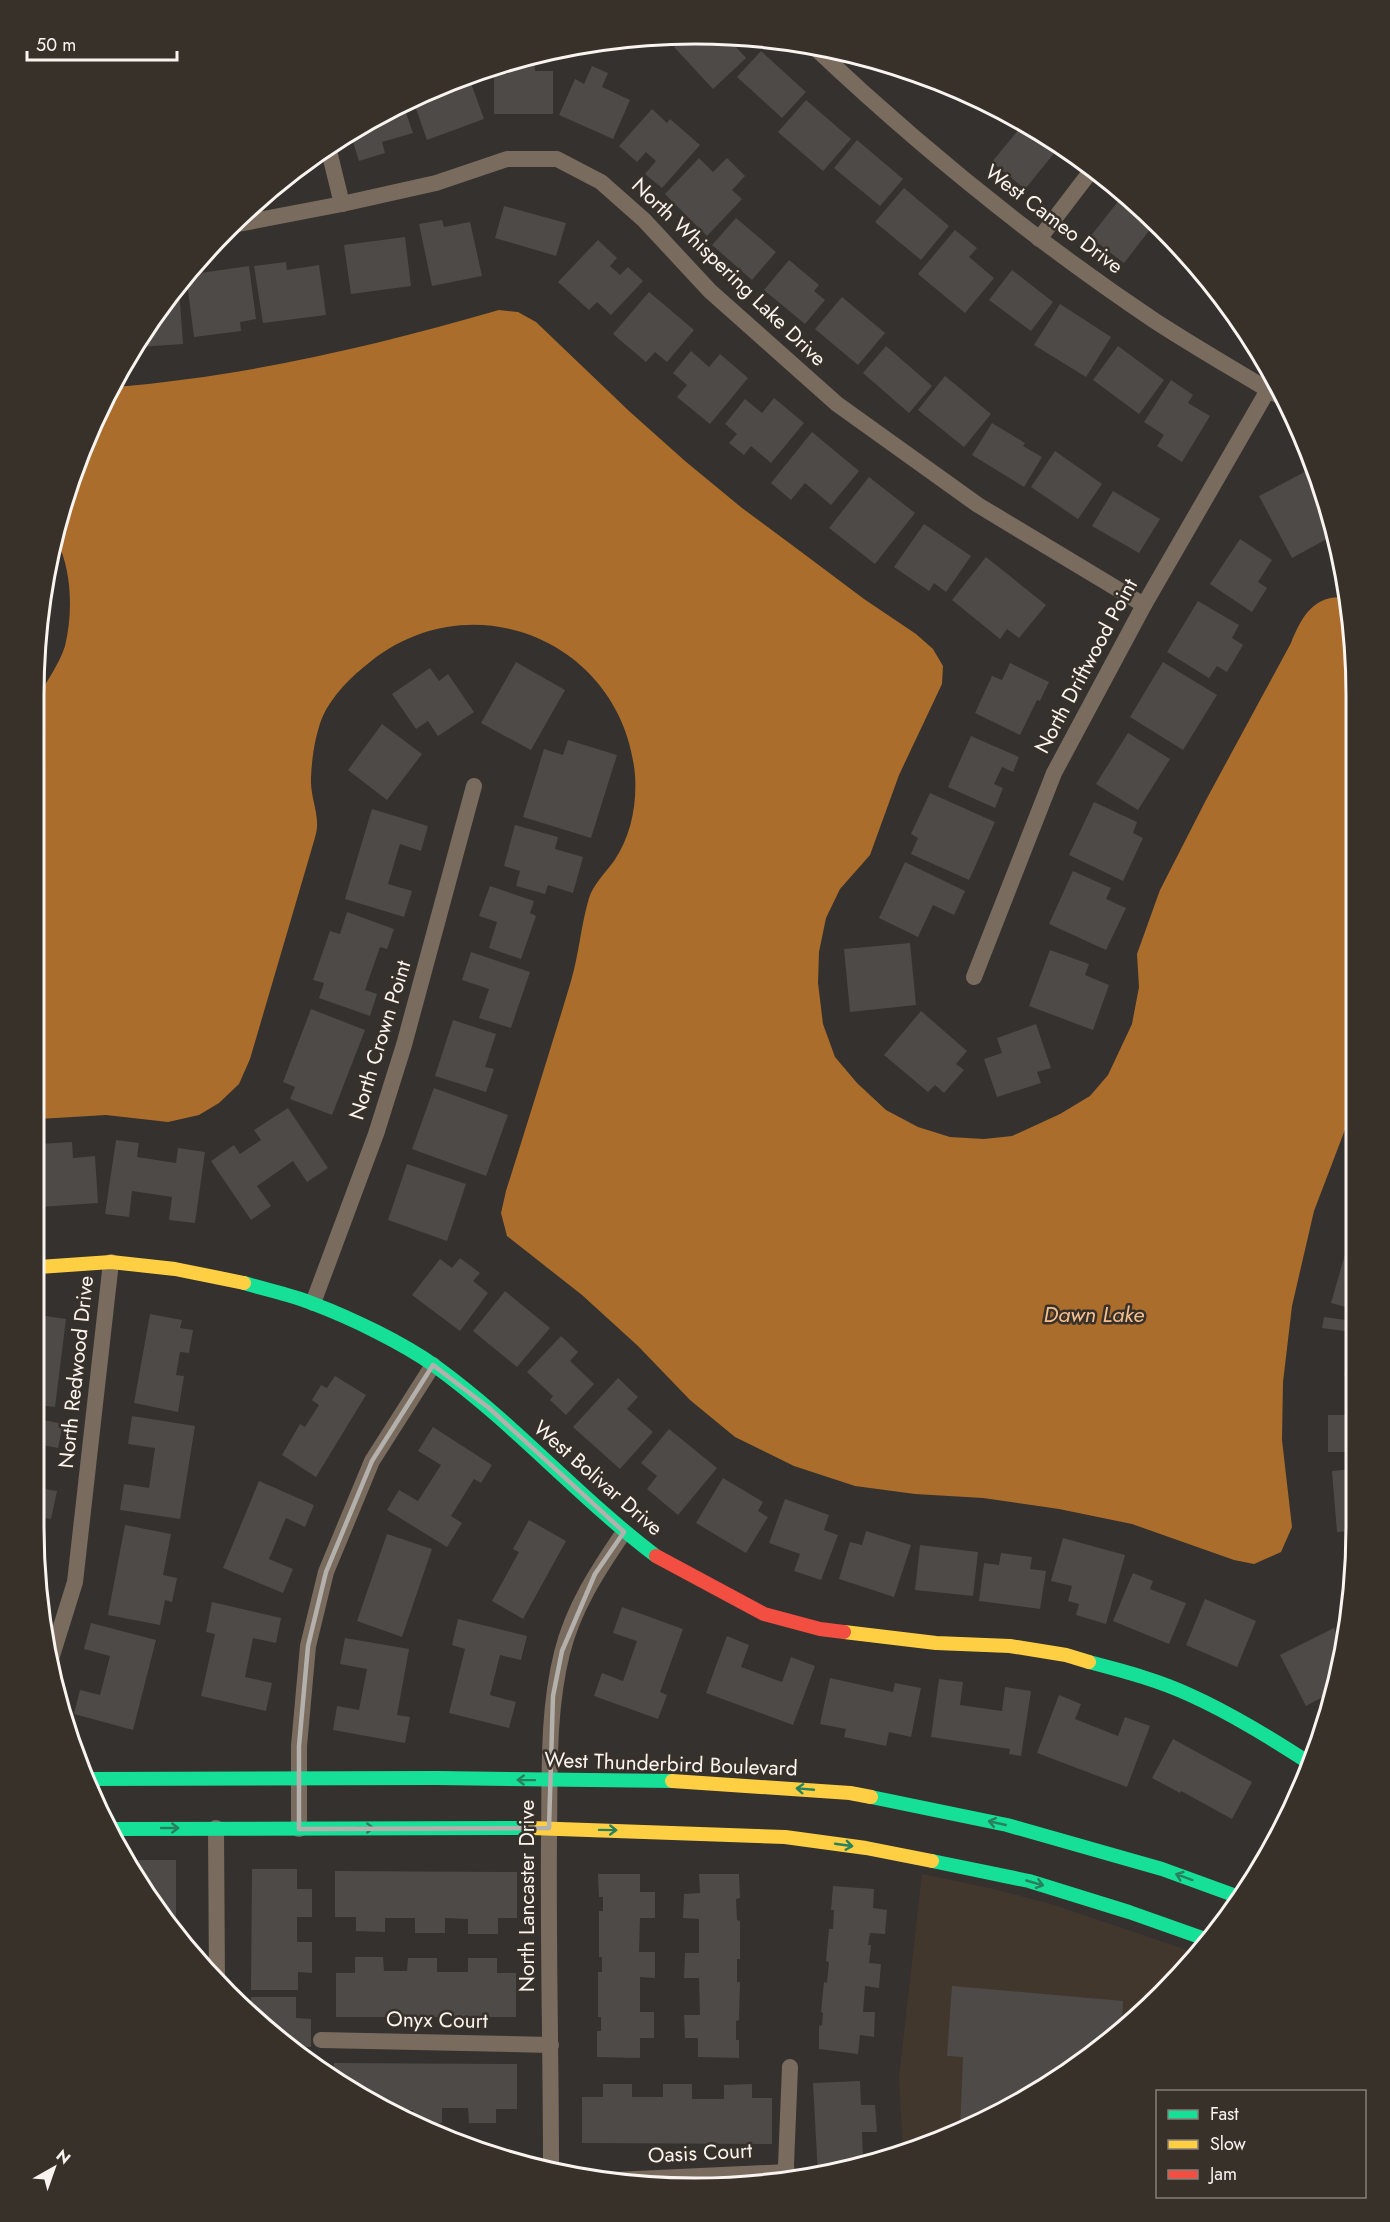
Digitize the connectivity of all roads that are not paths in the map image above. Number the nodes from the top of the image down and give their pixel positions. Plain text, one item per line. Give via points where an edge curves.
1 (824, 56) edge
2 (330, 155) edge
3 (1088, 175) edge
4 (342, 204) junction
5 (247, 222) edge
6 (1039, 239) junction
7 (1268, 390) junction
8 (1271, 391) edge
9 (1144, 605) junction
10 (474, 786) dead end
11 (974, 977) dead end
12 (111, 1262) junction
13 (44, 1267) edge
14 (313, 1303) junction
15 (433, 1365) junction
16 (624, 1532) junction
17 (55, 1647) edge
18 (1303, 1759) edge
19 (94, 1779) edge
20 (300, 1779) junction
21 (550, 1781) junction
22 (118, 1828) edge
23 (216, 1828) junction
24 (549, 1828) junction
25 (300, 1829) junction
26 (1233, 1895) edge
27 (1201, 1937) edge
28 (217, 1970) edge
29 (321, 2040) dead end
30 (551, 2045) junction
31 (790, 2067) dead end
32 (552, 2162) edge
33 (787, 2172) edge

1 - 6 street, West Cameo Drive via 877,107
2 - 4 street
3 - 6 street
4 - 5 street, North Whispering Lake Drive
4 - 9 street, North Whispering Lake Drive via 436,183 507,159 557,159 601,182 644,220 710,291 837,404 978,505
6 - 7 street, West Cameo Drive via 1155,321
7 - 8 street, West Cameo Drive
7 - 9 street, North Driftwood Point
9 - 11 street, North Driftwood Point via 1054,773
10 - 14 street, North Crown Point via 404,1045 376,1134
12 - 13 street, West Bolivar Drive
12 - 14 street, West Bolivar Drive via 227,1278
12 - 17 street, North Redwood Drive via 75,1582
14 - 15 street, West Bolivar Drive via 368,1328
15 - 16 street, West Bolivar Drive via 489,1408
15 - 20 street via 372,1461 326,1572 308,1646
16 - 18 street, West Bolivar Drive via 660,1559 764,1614 820,1629 864,1635 1010,1646 1066,1655 1190,1695
16 - 21 street, North Lancaster Drive via 585,1593 562,1651 553,1696
19 - 20 street, West Thunderbird Boulevard
21 -> 20 street, West Thunderbird Boulevard
20 - 25 street
21 - 24 street, North Lancaster Drive
26 -> 21 street, West Thunderbird Boulevard via 1162,1869 1041,1834 849,1794 686,1781
22 -> 23 street
23 - 25 street
23 - 28 street
25 -> 24 street
24 -> 27 street via 785,1837 866,1848 1029,1881
24 - 30 street, North Lancaster Drive
29 - 30 street, Onyx Court
30 - 32 street, North Lancaster Drive
31 - 33 street

